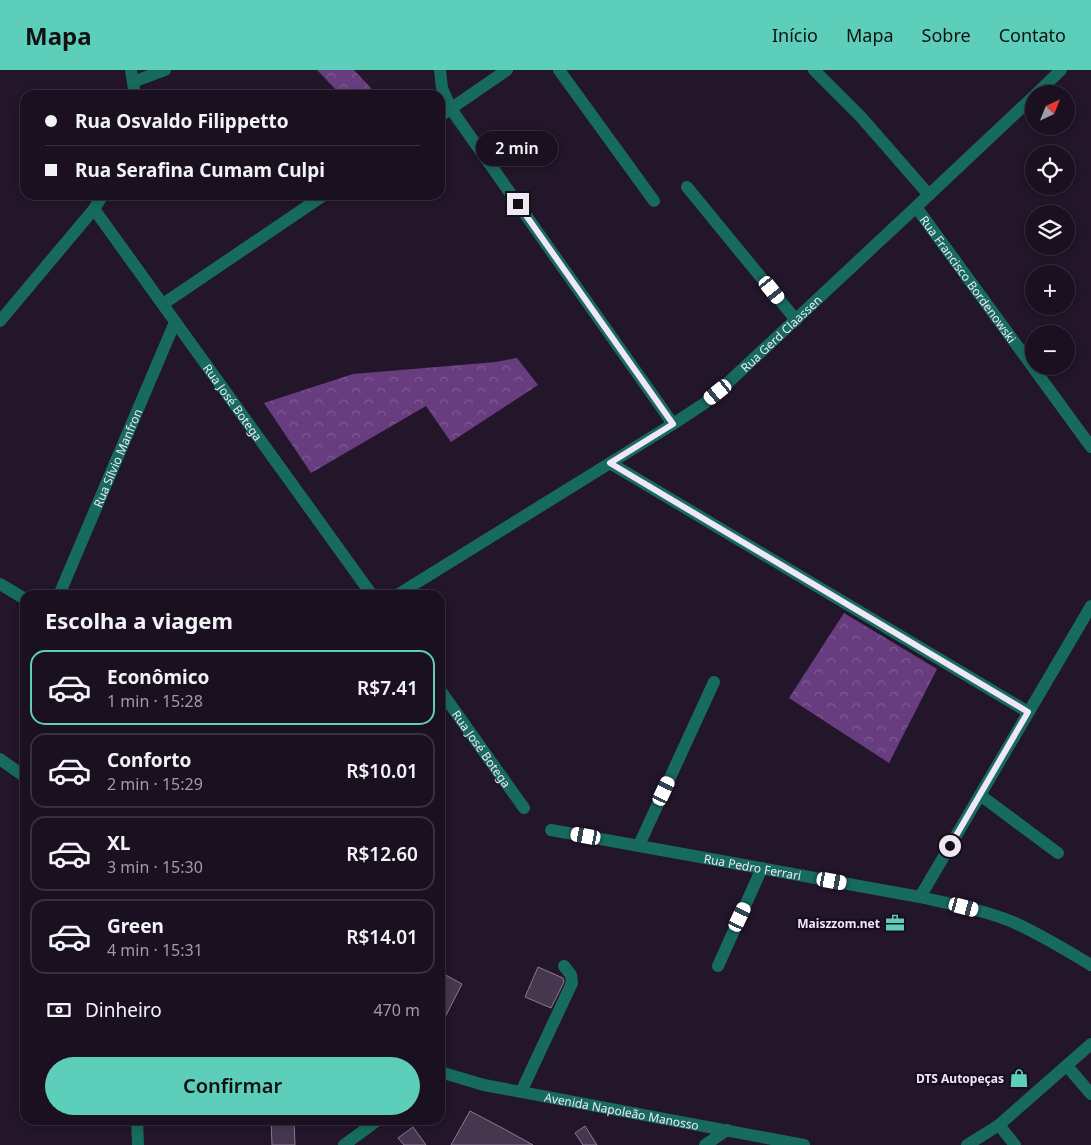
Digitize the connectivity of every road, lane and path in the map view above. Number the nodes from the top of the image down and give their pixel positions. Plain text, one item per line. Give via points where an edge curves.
1 (165, 70) edge
2 (440, 70) edge
3 (507, 70) edge
4 (559, 70) edge
5 (814, 70) edge
6 (1061, 70) edge
7 (132, 76) edge
8 (1045, 85) edge
9 (134, 90) edge
10 (442, 90) edge
11 (1025, 104) edge
12 (445, 113) edge
13 (687, 186) dead end
14 (929, 195) junction
15 (100, 200) edge
16 (317, 200) edge
17 (654, 202) dead end
18 (916, 207) junction
19 (94, 209) junction
20 (163, 304) junction
21 (796, 320) junction
22 (0, 321) edge
23 (175, 322) junction
24 (673, 424) junction
25 (1091, 447) edge
26 (610, 463) junction
27 (0, 584) edge
28 (61, 590) edge
29 (368, 590) edge
30 (405, 590) edge
31 (20, 596) edge
32 (1091, 606) edge
33 (714, 682) dead end
34 (445, 697) edge
35 (1028, 712) junction
36 (0, 759) edge
37 (20, 773) edge
38 (980, 795) junction
39 (524, 808) dead end
40 (551, 830) dead end
41 (639, 845) junction
42 (1058, 853) dead end
43 (762, 868) junction
44 (920, 897) junction
45 (1091, 965) edge
46 (564, 966) dead end
47 (718, 966) dead end
48 (1091, 1044) edge
49 (1067, 1066) junction
50 (445, 1075) edge
51 (521, 1092) junction
52 (1091, 1094) edge
53 (137, 1125) edge
54 (372, 1125) edge
55 (999, 1125) junction
56 (727, 1130) junction
57 (347, 1144) edge
58 (138, 1145) edge
59 (705, 1145) edge
60 (804, 1145) edge
61 (967, 1145) edge
62 (983, 1145) edge
63 (1016, 1145) edge

1 - 7 street
2 - 10 street
3 - 12 street
4 - 17 street
5 - 14 street, Rua Francisco Bordenowski via 872,128
6 - 8 street, Rua Gerd Claassen
7 - 9 street
11 - 14 street, Rua Gerd Claassen
12 - 24 street
13 - 21 street
14 - 18 street, Rua Gerd Claassen
15 - 19 street
16 - 20 street
18 - 21 street, Rua Gerd Claassen
18 - 25 street, Rua Francisco Bordenowski
19 - 20 street, Rua José Botega
19 - 22 street
20 - 23 street, Rua José Botega
21 - 24 street, Rua Gerd Claassen via 718,392
23 - 28 street, Rua Sílvio Manfron
23 - 29 street, Rua José Botega
24 - 26 street, Rua Gerd Claassen
26 - 30 street, Rua Gerd Claassen
26 - 35 street
27 - 31 street
32 - 35 street
33 - 41 street
34 - 39 street, Rua José Botega
35 - 38 street
36 - 37 street
38 - 42 street
38 - 44 street
40 - 41 street, Rua Pedro Ferrari
41 - 43 street, Rua Pedro Ferrari
43 - 44 street, Rua Pedro Ferrari
43 - 47 street
44 - 45 street, Rua Pedro Ferrari via 1012,922
46 - 51 street via 572,982
48 - 49 street
49 - 52 street
49 - 55 street
50 - 51 street, Avenida Napoleão Manosso
51 - 56 street, Avenida Napoleão Manosso
53 - 58 street
54 - 57 street
55 - 61 street
55 - 62 street
55 - 63 street
56 - 59 street
56 - 60 street, Avenida Napoleão Manosso

